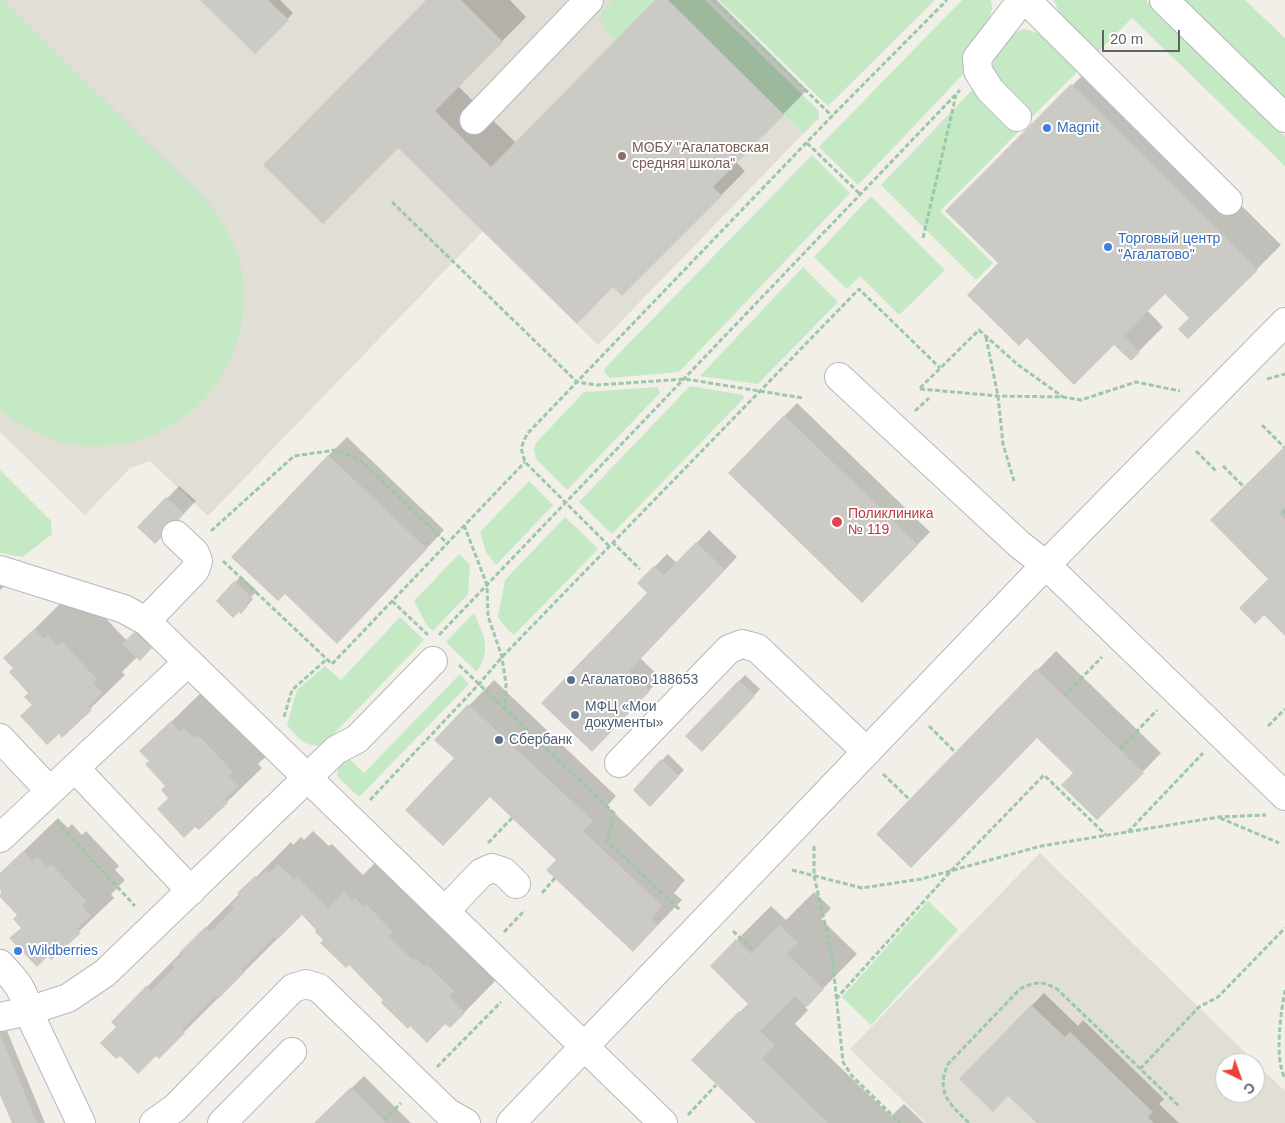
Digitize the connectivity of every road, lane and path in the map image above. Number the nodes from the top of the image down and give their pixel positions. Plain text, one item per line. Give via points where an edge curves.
1 (589, 0) edge
2 (713, 0) edge
3 (947, 0) edge
4 (1022, 0) edge
5 (1026, 0) edge
6 (1164, 0) edge
7 (978, 71) junction
8 (956, 94) junction
9 (832, 116) junction
10 (1017, 117) dead end
11 (1285, 118) edge
12 (474, 120) dead end
13 (807, 143) junction
14 (860, 194) junction
15 (1228, 201) dead end
16 (392, 202) dead end
17 (923, 238) dead end
18 (1285, 322) edge
19 (986, 337) junction
20 (940, 368) junction
21 (839, 377) dead end
22 (685, 379) junction
23 (577, 382) junction
24 (1220, 388) junction
25 (760, 391) junction
26 (998, 396) junction
27 (1063, 397) junction
28 (803, 398) dead end
29 (1262, 425) dead end
30 (1284, 447) edge
31 (525, 462) junction
32 (1223, 466) dead end
33 (1014, 481) dead end
34 (1244, 487) dead end
35 (566, 503) junction
36 (464, 525) junction
37 (447, 543) junction
38 (192, 544) junction
39 (611, 544) junction
40 (1046, 565) junction
41 (640, 569) dead end
42 (0, 570) edge
43 (487, 585) junction
44 (392, 601) junction
45 (146, 621) junction
46 (1104, 655) dead end
47 (502, 657) junction
48 (327, 659) junction
49 (188, 662) junction
50 (446, 662) joint
51 (479, 684) junction
52 (1064, 696) dead end
53 (1159, 708) dead end
54 (505, 709) junction
55 (1285, 709) edge
56 (928, 725) dead end
57 (1268, 726) dead end
58 (0, 738) edge
59 (267, 738) junction
60 (1120, 749) dead end
61 (955, 752) dead end
62 (1205, 752) dead end
63 (874, 763) junction
64 (619, 764) dead end
65 (75, 768) junction
66 (308, 778) junction
67 (44, 797) junction
68 (909, 799) dead end
69 (368, 802) dead end
70 (1277, 806) edge
71 (1219, 817) junction
72 (1127, 832) junction
73 (1106, 836) junction
74 (0, 838) edge
75 (814, 839) dead end
76 (1279, 843) dead end
77 (788, 869) dead end
78 (952, 871) junction
79 (814, 876) junction
80 (516, 884) dead end
81 (191, 891) junction
82 (137, 908) dead end
83 (445, 911) junction
84 (699, 928) junction
85 (1285, 928) edge
86 (732, 930) dead end
87 (754, 951) dead end
88 (0, 964) edge
89 (1285, 990) edge
90 (836, 999) junction
91 (502, 1002) dead end
92 (28, 1011) junction
93 (0, 1016) edge
94 (585, 1047) junction
95 (292, 1052) dead end
96 (1140, 1069) junction
97 (1285, 1078) edge
98 (418, 1085) junction
99 (716, 1085) dead end
100 (1179, 1106) dead end
101 (673, 1121) edge
102 (81, 1123) edge
103 (154, 1123) edge
104 (222, 1123) edge
105 (466, 1123) edge
106 (511, 1123) edge
107 (900, 1123) edge
108 (970, 1123) edge

1 - 12 street
2 - 9 path
3 - 9 path
4 - 7 street via 977,58
5 - 15 street
6 - 11 street
7 - 8 path
7 - 10 street via 990,90
8 - 14 path
8 - 17 path
9 - 13 path
13 - 14 path
13 - 23 path
14 - 22 path
16 - 23 path
18 - 24 street
19 - 20 path via 978,330
19 - 26 path
19 - 27 path
20 - 25 path via 859,289
20 - 26 path via 920,389
21 - 40 street via 1020,545
22 - 23 path via 597,385
22 - 25 path
22 - 35 path
23 - 31 path via 527,434 521,448
24 - 27 path via 1178,392 1136,382 1081,400
24 - 40 street
25 - 28 path
25 - 39 path
26 - 27 path
26 - 33 path via 1003,444
29 - 30 path
31 - 35 path
31 - 36 path
32 - 34 path
35 - 39 path
35 - 43 path
36 - 37 path
36 - 43 path
37 - 38 path via 361,461 336,450 294,456 210,533
37 - 44 path
38 - 45 street via 198,561 195,570
38 - 48 path
39 - 41 path
39 - 47 path
40 - 63 street
40 - 70 street
42 - 45 street via 124,609
43 - 44 path via 434,641
43 - 47 path via 488,616
44 - 48 path via 332,664
45 - 49 street
46 - 52 path
47 - 51 path
47 - 54 path
48 - 59 path via 292,690 283,721
49 - 59 street
49 - 65 street
50 - 51 path
50 - 66 street via 357,739 336,750
51 - 54 path
51 - 69 path
53 - 60 path
54 - 84 path via 614,813 607,841
55 - 57 path
56 - 61 path
58 - 67 street
59 - 66 street
62 - 72 path
63 - 64 street via 757,648 742,644 729,649
63 - 68 path
63 - 84 street
65 - 67 street
65 - 81 street
66 - 81 street
66 - 83 street
67 - 74 street
67 - 82 path
70 - 71 path
71 - 72 path
71 - 76 path
72 - 73 path
73 - 78 path via 1040,846
73 - 78 path via 1044,775
75 - 79 path
77 - 79 path
78 - 79 path via 862,888
78 - 90 path
79 - 90 path via 832,955
80 - 83 street via 504,872 492,868 481,873
81 - 92 street via 105,973 68,998
83 - 94 street
84 - 94 street
85 - 96 path via 1218,998 1199,1007
86 - 87 path
88 - 92 street via 26,997
89 - 97 path via 1279,1054
90 - 107 path via 843,1062 852,1076
91 - 98 path
92 - 93 street
92 - 102 street
94 - 101 street
94 - 106 street
95 - 104 street
96 - 100 path
96 - 108 path via 1057,989 1045,983 1031,983 1020,989 948,1064 943,1076 943,1090 948,1102
98 - 103 street via 319,988 306,984 293,988 175,1108
98 - 105 street via 447,1112
99 - 101 path

